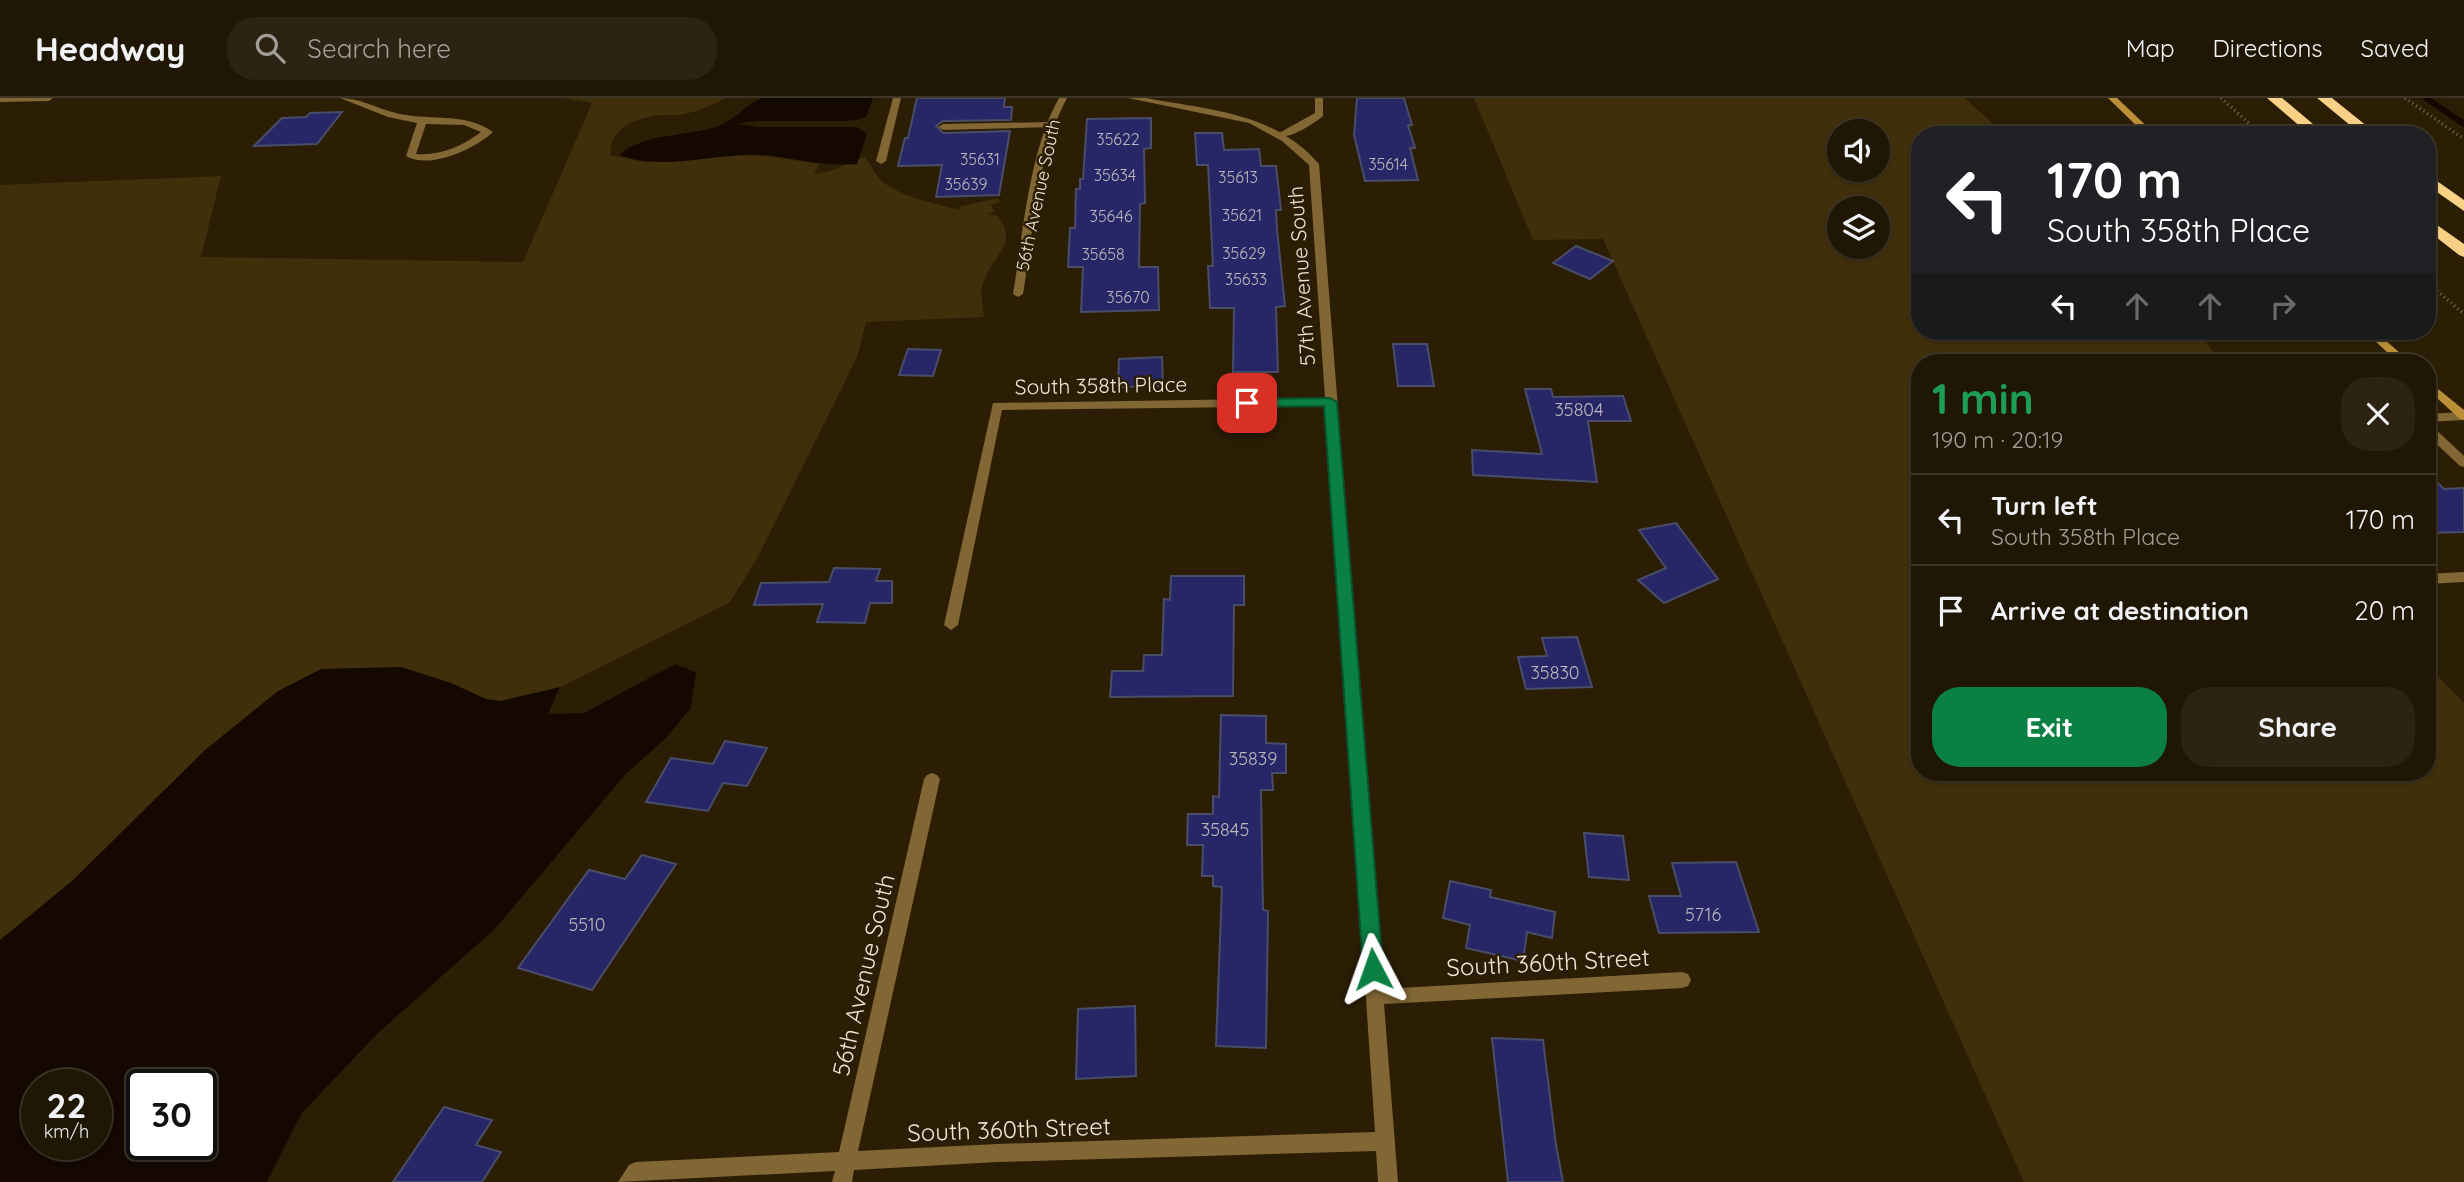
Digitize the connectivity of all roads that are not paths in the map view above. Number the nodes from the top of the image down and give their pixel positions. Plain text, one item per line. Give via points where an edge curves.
1 (49, 98) edge
2 (344, 98) edge
3 (897, 98) edge
4 (1063, 98) edge
5 (1132, 98) edge
6 (1319, 98) edge
7 (2112, 98) edge
8 (2274, 98) edge
9 (2323, 98) edge
10 (0, 99) edge
11 (422, 121) junction
12 (1051, 125) junction
13 (2142, 126) edge
14 (2308, 126) edge
15 (2359, 126) edge
16 (943, 127) dead end
17 (1282, 135) junction
18 (881, 161) dead end
19 (2436, 185) edge
20 (2464, 207) edge
21 (2436, 229) edge
22 (2464, 251) edge
23 (1018, 294) dead end
24 (2380, 340) edge
25 (2395, 354) edge
26 (2436, 391) edge
27 (1330, 402) junction
28 (2464, 416) edge
29 (2436, 418) edge
30 (2436, 437) edge
31 (2464, 463) edge
32 (2464, 577) edge
33 (2436, 579) edge
34 (951, 625) dead end
35 (932, 779) dead end
36 (1682, 980) dead end
37 (1375, 997) junction
38 (1384, 1141) junction
39 (847, 1161) junction
40 (632, 1177) edge
41 (842, 1182) edge
42 (1388, 1182) edge

1 - 10 street
2 - 11 street
3 - 18 street
4 - 12 street, 56th Avenue South
5 - 17 street, 57th Avenue South via 1251,121
6 - 17 street via 1320,114
7 - 13 main road
8 - 14 highway
9 - 15 highway
11 - 11 street via 411,156 462,150 488,132 466,122
12 - 16 street
12 - 23 street, 56th Avenue South
17 - 27 street, 57th Avenue South via 1314,164
19 - 20 highway
21 - 22 highway
24 - 25 main road
26 - 28 main road
27 - 34 street, South 358th Place via 998,406
27 - 37 street, 57th Avenue South
28 - 29 street
30 - 31 street
32 - 33 street
35 - 39 street, 56th Avenue South
36 - 37 street, South 360th Street
37 - 38 street, 57th Avenue South
38 - 39 street, South 360th Street
38 - 42 street, 57th Avenue South
39 - 40 street, South 360th Street
39 - 41 street, 56th Avenue South

